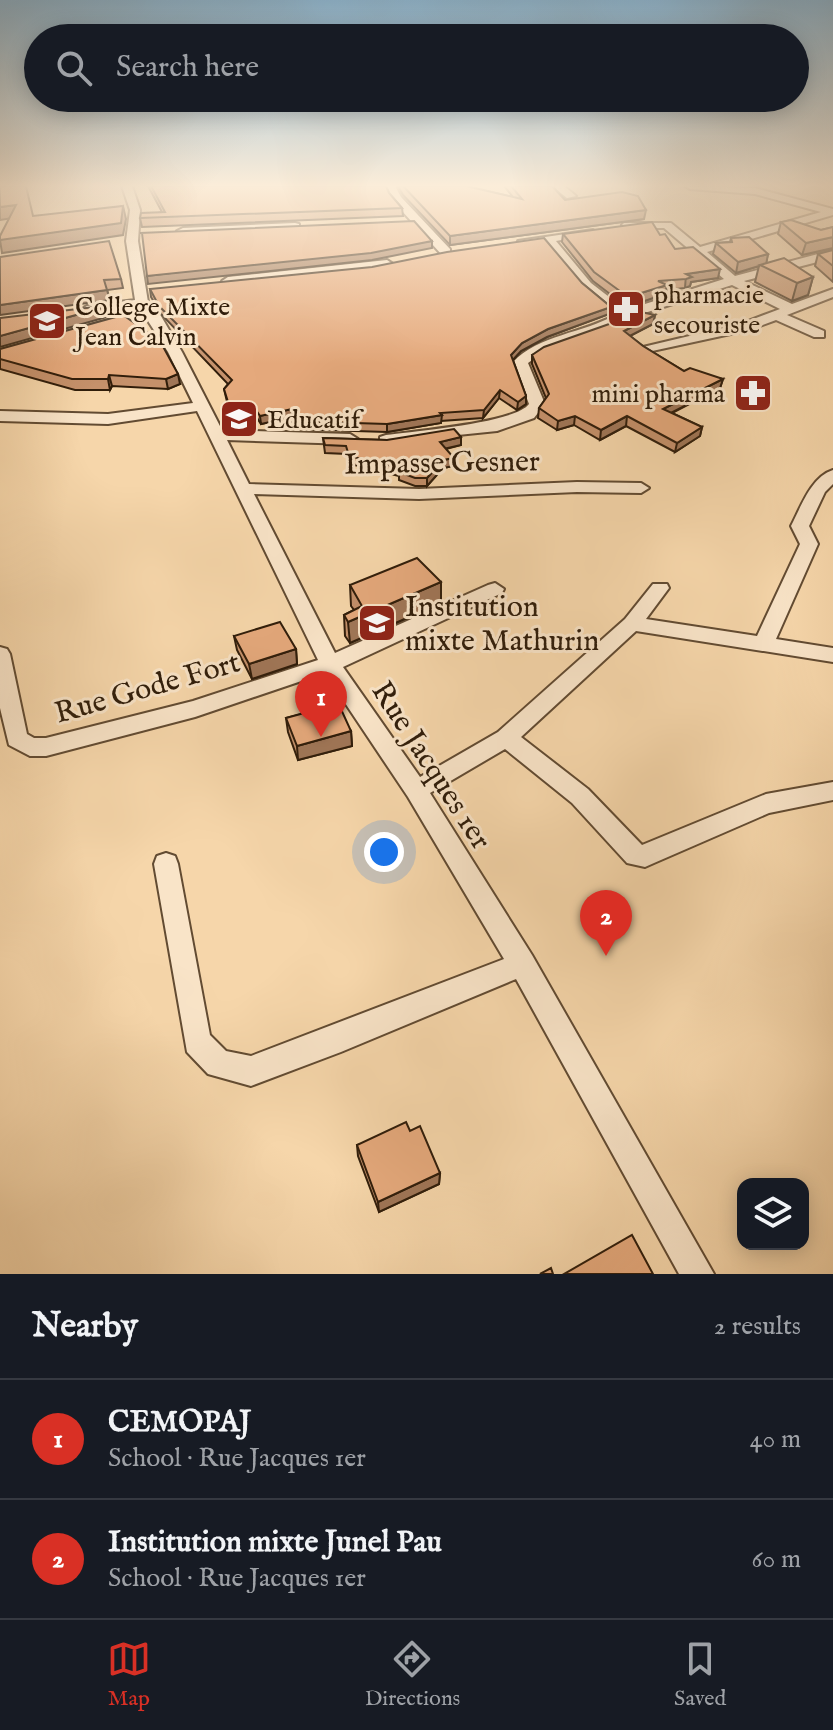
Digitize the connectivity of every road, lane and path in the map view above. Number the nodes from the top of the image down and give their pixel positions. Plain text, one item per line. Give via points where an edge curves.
1 (135, 245) edge
2 (440, 245) edge
3 (554, 245) edge
4 (691, 245) edge
5 (717, 245) edge
6 (460, 250) edge
7 (698, 251) junction
8 (446, 252) junction
9 (833, 254) edge
10 (431, 255) edge
11 (402, 261) edge
12 (732, 280) junction
13 (220, 282) edge
14 (833, 293) edge
15 (148, 299) junction
16 (791, 309) junction
17 (79, 311) edge
18 (624, 315) junction
19 (776, 315) junction
20 (122, 320) edge
21 (819, 334) dead end
22 (648, 350) edge
23 (201, 406) junction
24 (0, 416) edge
25 (218, 435) junction
26 (833, 475) edge
27 (641, 488) dead end
28 (245, 489) junction
29 (660, 588) dead end
30 (495, 589) dead end
31 (632, 624) junction
32 (764, 645) junction
33 (0, 654) edge
34 (833, 655) edge
35 (330, 664) junction
36 (506, 738) junction
37 (416, 790) junction
38 (833, 791) edge
39 (166, 864) dead end
40 (522, 964) junction
41 (697, 1274) edge

1 - 15 street, Rue Jacques 1er
2 - 8 street
3 - 18 street via 587,286
4 - 7 street
5 - 7 street
6 - 8 street
7 - 12 street
8 - 10 street
9 - 12 street
11 - 13 street
12 - 16 street
12 - 18 street
14 - 16 street
15 - 17 street
15 - 20 street
15 - 23 street, Rue Jacques 1er
16 - 19 street
18 - 25 street via 520,362 537,404 529,415 497,426 387,440
19 - 21 street
19 - 22 street
23 - 24 street via 108,419
23 - 25 street, Rue Jacques 1er
25 - 28 street, Rue Jacques 1er
26 - 32 street via 818,490 800,526 809,544
27 - 28 street, Impasse Gesner via 419,494
28 - 35 street, Rue Jacques 1er
29 - 31 street
30 - 35 street, Rue Gode Fort
31 - 32 street
31 - 36 street
32 - 34 street
33 - 35 street, Rue Gode Fort via 17,739 30,747 195,709
35 - 37 street, Rue Jacques 1er
36 - 37 street
36 - 38 street via 580,796 636,856 766,804
37 - 40 street, Rue Jacques 1er
39 - 40 street via 197,1042 218,1064 251,1071
40 - 41 street, Rue Jacques 1er

